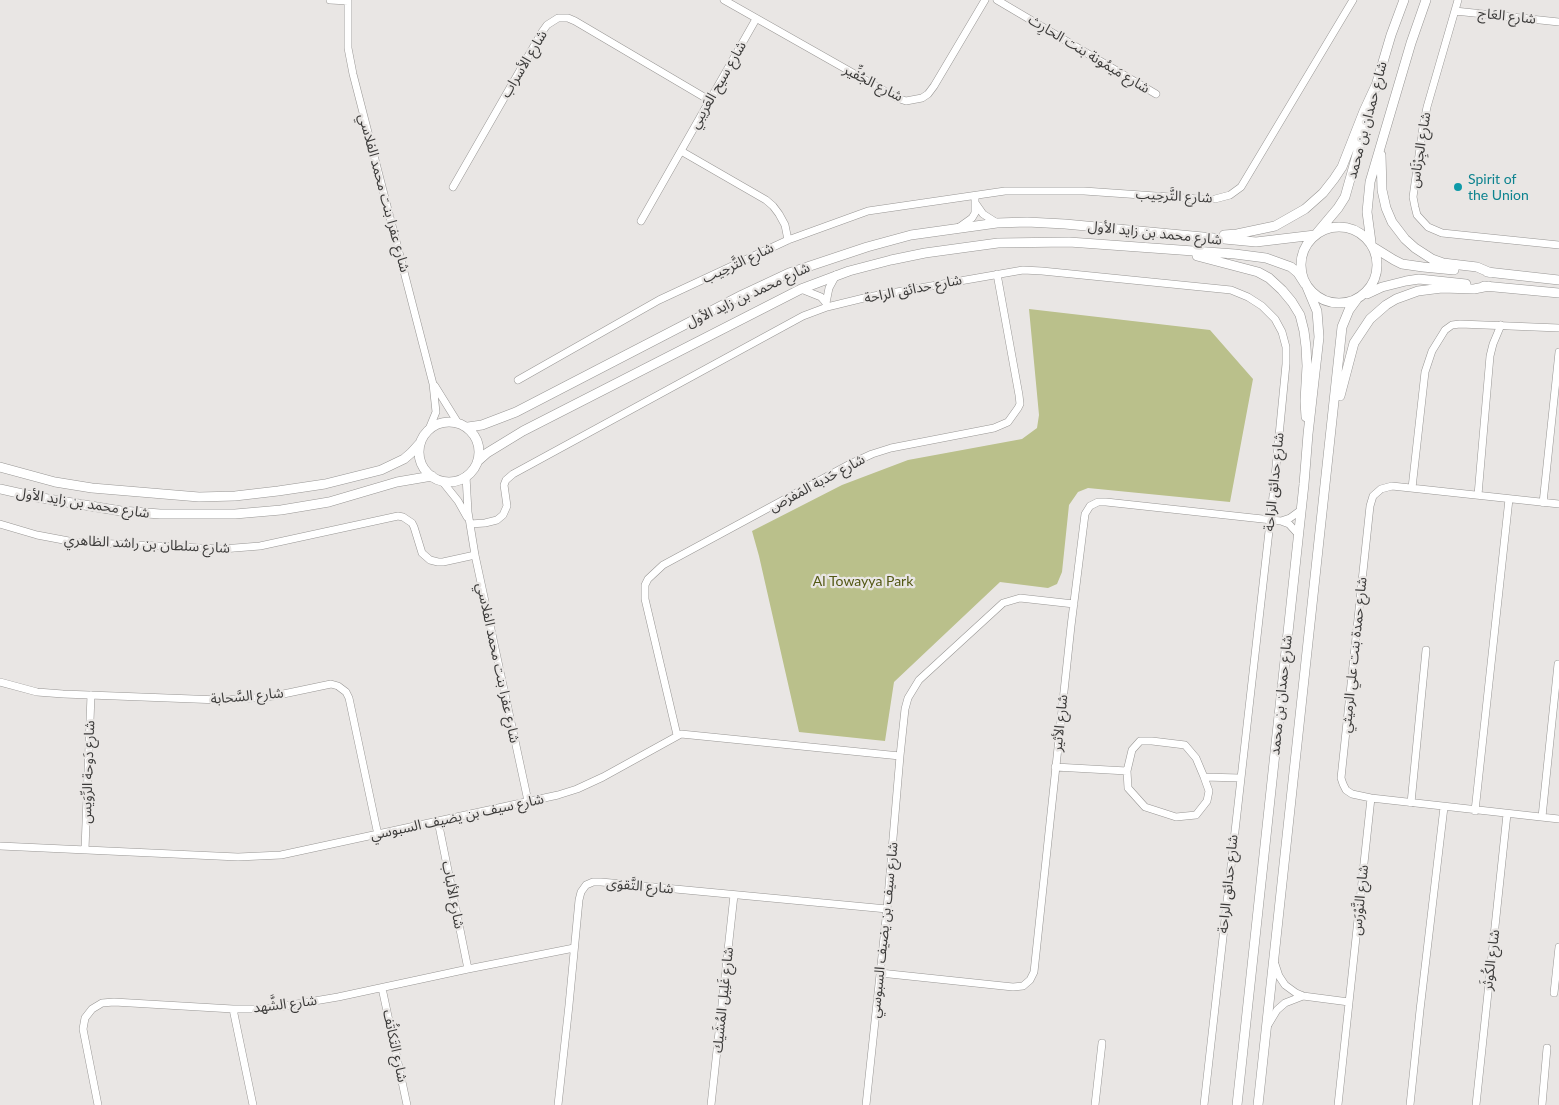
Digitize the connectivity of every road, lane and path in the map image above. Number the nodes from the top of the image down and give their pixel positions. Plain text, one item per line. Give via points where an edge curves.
1 (330, 0) edge
2 (348, 0) edge
3 (724, 0) edge
4 (985, 0) edge
5 (998, 0) edge
6 (1353, 0) edge
7 (1404, 0) edge
8 (1426, 0) edge
9 (1458, 0) edge
10 (1455, 11) junction
11 (756, 19) junction
12 (1559, 22) edge
13 (1376, 85) junction
14 (1156, 94) dead end
15 (709, 100) junction
16 (1380, 146) junction
17 (680, 151) junction
18 (453, 187) dead end
19 (976, 200) junction
20 (641, 221) dead end
21 (997, 223) junction
22 (958, 229) junction
23 (1165, 233) junction
24 (1316, 234) junction
25 (788, 240) junction
26 (1372, 244) junction
27 (1559, 245) edge
28 (1160, 249) junction
29 (1491, 273) junction
30 (997, 274) junction
31 (837, 275) junction
32 (1559, 280) edge
33 (1306, 285) junction
34 (1489, 286) junction
35 (801, 289) junction
36 (1559, 293) edge
37 (1359, 298) junction
38 (827, 305) junction
39 (1501, 325) junction
40 (1559, 328) edge
41 (1559, 352) edge
42 (518, 380) dead end
43 (433, 384) junction
44 (458, 423) junction
45 (468, 428) junction
46 (429, 429) junction
47 (1308, 434) junction
48 (1330, 440) junction
49 (420, 443) junction
50 (478, 461) junction
51 (0, 467) edge
52 (432, 476) junction
53 (466, 476) junction
54 (442, 481) junction
55 (1412, 488) junction
56 (0, 489) edge
57 (1478, 496) junction
58 (1509, 499) junction
59 (1542, 502) junction
60 (1559, 504) edge
61 (1301, 510) junction
62 (1269, 519) junction
63 (1281, 521) junction
64 (0, 524) edge
65 (470, 524) junction
66 (1298, 534) junction
67 (475, 555) junction
68 (1074, 604) junction
69 (1426, 650) dead end
70 (1558, 664) edge
71 (0, 682) edge
72 (91, 695) junction
73 (677, 734) junction
74 (900, 756) junction
75 (1056, 767) junction
76 (1126, 771) junction
77 (1204, 776) junction
78 (1240, 778) junction
79 (1371, 798) junction
80 (528, 801) junction
81 (1411, 803) junction
82 (1444, 807) junction
83 (1475, 811) junction
84 (1507, 814) junction
85 (1542, 817) junction
86 (1559, 819) edge
87 (438, 821) junction
88 (378, 834) junction
89 (0, 846) edge
90 (84, 849) junction
91 (734, 896) junction
92 (887, 909) junction
93 (1559, 947) edge
94 (574, 948) junction
95 (1274, 961) junction
96 (468, 969) junction
97 (880, 973) junction
98 (382, 988) junction
99 (1554, 993) dead end
100 (1303, 996) junction
101 (1349, 1002) junction
102 (233, 1009) junction
103 (1267, 1028) junction
104 (1102, 1043) dead end
105 (1547, 1048) dead end
106 (98, 1105) edge
107 (253, 1105) edge
108 (407, 1105) edge
109 (558, 1105) edge
110 (711, 1105) edge
111 (866, 1105) edge
112 (1095, 1105) edge
113 (1204, 1105) edge
114 (1237, 1105) edge
115 (1258, 1105) edge
116 (1338, 1105) edge
117 (1410, 1105) edge
118 (1476, 1105) edge
119 (1542, 1105) edge

1 - 2 street
2 - 43 street, شارع عفرا بنت محمد الفلاسي via 348,48 353,74
3 - 11 street, شارع الجُفِّير
4 - 11 street, شارع الجُفِّير via 928,94 906,101
5 - 14 street, شارع مَيمُونة بنت الحارِث
6 - 19 street, شارع التَّرحِيب via 1241,187 1230,195 1199,199 1039,190 1005,191
7 - 13 main road, شارع حمدان بن محمد
8 - 16 main road, شارع حمدان بن محمد
9 - 10 street, شارع الجِرْنَاس
10 - 12 street, شارع العَاج
10 - 27 street, شارع الجِرْنَاس via 1427,106 1414,207 1428,227 1442,233
11 - 15 street, شارع سيح العَريبي
13 - 23 main road via 1342,167 1306,209 1275,226 1237,234
13 - 24 main road, شارع حمدان بن محمد via 1345,197
15 - 17 street, شارع سيح العَريبي
15 - 18 street, شارع الأسراب via 575,21 558,18 542,32
16 - 26 main road, شارع حمدان بن محمد via 1367,201
16 - 29 main road via 1386,208 1405,239 1432,259 1477,267
17 - 20 street, شارع سيح العَريبي
17 - 25 street via 766,200 779,214
19 - 21 street via 983,214
19 - 22 street via 972,218
19 - 25 street, شارع التَّرحِيب via 868,211
21 - 22 main road, شارع محمد بن زايد الأول
21 - 23 main road, شارع محمد بن زايد الأول via 1065,224
22 - 45 main road, شارع محمد بن زايد الأول via 911,235 789,273 516,412
23 - 24 main road, شارع محمد بن زايد الأول via 1256,242
24 - 26 main road via 1343,226 1357,230
24 - 33 main road via 1302,255 1301,267
25 - 42 street, شارع التَّرحِيب via 659,300
26 - 29 main road via 1402,264
26 - 37 main road via 1378,264 1377,273 1368,291
28 - 31 main road, شارع محمد بن زايد الأول via 1069,242 998,243 925,253
28 - 33 main road, شارع محمد بن زايد الأول via 1266,258 1291,267
28 - 47 main road via 1193,254 1258,272 1269,278 1292,302 1300,315 1306,347
29 - 32 main road
30 - 38 street, شارع حدائق الراحة
30 - 62 street, شارع حدائق الراحة via 1042,271 1231,290 1269,312 1282,332 1286,347
30 - 73 street, شارع حَدبة المَفرَص via 1020,404 1008,422 994,428 872,454 663,565 648,579 644,599
31 - 35 main road, شارع محمد بن زايد الأول
31 - 38 street via 829,288
33 - 37 main road via 1317,297 1330,302 1344,303
33 - 47 main road, شارع حمدان بن محمد via 1317,311 1319,328
34 - 36 main road
34 - 37 main road via 1418,279 1391,284
34 - 48 main road via 1418,291 1396,299 1378,311 1363,328 1351,352
35 - 38 street via 820,297
35 - 50 main road, شارع محمد بن زايد الأول via 523,431
37 - 48 main road, شارع حمدان بن محمد via 1349,310 1342,327
38 - 65 street, شارع حدائق الراحة via 513,474 504,486 507,506 503,515 497,520
39 - 40 street
39 - 55 street via 1456,324 1439,338 1425,372
39 - 57 street via 1490,356
41 - 59 street
43 - 44 street, شارع عفرا بنت محمد الفلاسي
43 - 46 street, شارع عفرا بنت محمد الفلاسي via 436,412
44 - 45 main road
44 - 46 main road via 438,423
45 - 50 main road via 478,442
46 - 49 main road
47 - 61 main road, شارع حمدان بن محمد
48 - 95 main road, شارع حمدان بن محمد
49 - 51 main road, شارع محمد بن زايد الأول via 404,459 381,470 324,484 235,496 199,497 92,488
49 - 52 main road via 421,462
50 - 53 main road
52 - 54 main road
52 - 56 main road, شارع محمد بن زايد الأول via 397,482 329,502 235,514 121,511
53 - 54 main road via 450,482
53 - 65 street, شارع عفرا بنت محمد الفلاسي
54 - 65 street, شارع عفرا بنت محمد الفلاسي
55 - 57 street, شارع حمدة بنت علي الرميثي
55 - 79 street, شارع حمدة بنت علي الرميثي via 1392,486 1381,489 1373,496 1370,506 1341,778 1346,790
57 - 58 street, شارع حمدة بنت علي الرميثي
58 - 59 street, شارع حمدة بنت علي الرميثي
58 - 83 street
59 - 60 street, شارع حمدة بنت علي الرميثي
61 - 63 street
61 - 66 main road, شارع حمدان بن محمد
62 - 63 street, شارع الأثير
62 - 68 street, شارع الأثير via 1098,502 1085,514
62 - 78 street, شارع حدائق الراحة
63 - 66 street, شارع الأثير
64 - 67 street, شارع سلطان بن راشد الظاهري via 74,542 222,549 260,546 398,516 414,527 421,549 430,560 443,562
65 - 67 street, شارع عفرا بنت محمد الفلاسي
66 - 114 main road, شارع حمدان بن محمد
67 - 80 street, شارع عفرا بنت محمد الفلاسي
68 - 74 street, شارع سيف بن يضيف السبوسي via 1020,598 1003,602 915,685 905,709
68 - 75 street, شارع الأثير
69 - 81 street
70 - 85 street
71 - 72 street, شارع السَّحابة via 37,692
72 - 88 street, شارع السَّحابة via 232,700 331,684 338,686 349,698
72 - 90 street, شارع دَوحة الرِّوَيس
73 - 74 street
73 - 80 street, شارع سيف بن يضيف السبوسي via 577,790
74 - 92 street, شارع سيف بن يضيف السبوسي
75 - 76 street
75 - 97 street, شارع الأثير via 1034,972 1030,980 1023,986 1014,987
76 - 77 street via 1132,750 1140,741 1152,741 1185,746 1196,758
76 - 77 street via 1128,788 1145,806 1176,817 1196,815 1207,801 1209,791
77 - 78 street
78 - 113 street, شارع حدائق الراحة
79 - 81 street, شارع حمدة بنت علي الرميثي
79 - 101 street, شارع النَّوْرَس
80 - 87 street, شارع سيف بن يضيف السبوسي
81 - 82 street, شارع حمدة بنت علي الرميثي
82 - 83 street, شارع حمدة بنت علي الرميثي
82 - 117 street
83 - 84 street, شارع حمدة بنت علي الرميثي
84 - 85 street, شارع حمدة بنت علي الرميثي
84 - 118 street, شارع الكُوثَر
85 - 86 street, شارع حمدة بنت علي الرميثي
87 - 88 street, شارع سيف بن يضيف السبوسي
87 - 96 street, شارع الألباب
88 - 90 street, شارع سيف بن يضيف السبوسي via 261,857
89 - 90 street, شارع سيف بن يضيف السبوسي
91 - 92 street, شارع التَّقوَى
91 - 94 street, شارع التَّقوَى via 593,882 581,892
91 - 110 street, شارع غَلِيل المُشَيك
92 - 97 street, شارع سيف بن يضيف السبوسي
93 - 99 street
94 - 96 street, شارع الشَّهد
94 - 109 street, شارع التَّقوَى
95 - 100 street via 1285,985
95 - 103 main road, شارع حمدان بن محمد
96 - 98 street, شارع الشَّهد
97 - 111 street, شارع سيف بن يضيف السبوسي
98 - 102 street, شارع الشَّهد via 279,1007
98 - 108 street, شارع التَكاتُف
100 - 101 street
100 - 103 street via 1277,1010
101 - 116 street, شارع النَّوْرَس
102 - 106 street, شارع الشَّهد via 114,1002 102,1003 92,1009 85,1018 83,1029
102 - 107 street
103 - 115 main road, شارع حمدان بن محمد
104 - 112 street
105 - 119 street

